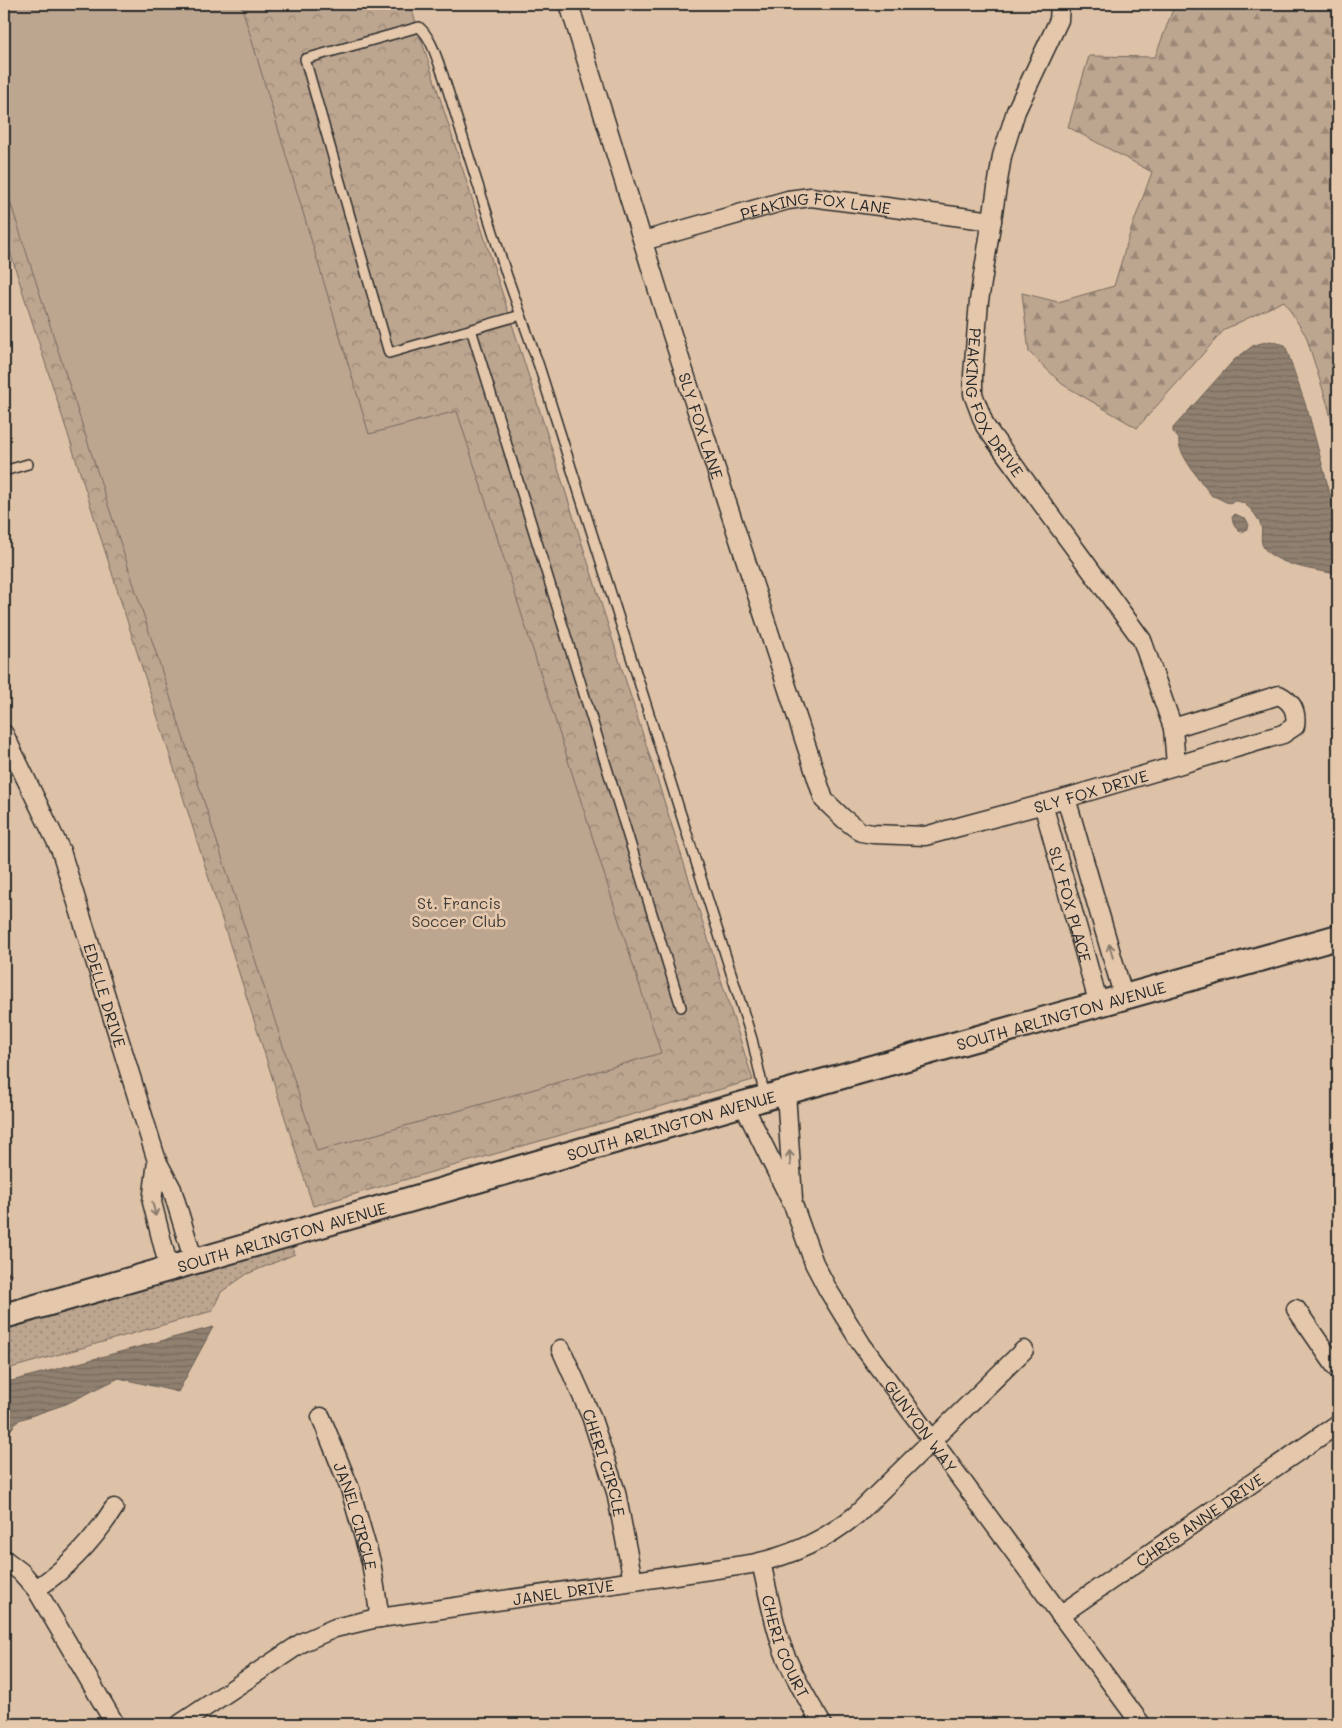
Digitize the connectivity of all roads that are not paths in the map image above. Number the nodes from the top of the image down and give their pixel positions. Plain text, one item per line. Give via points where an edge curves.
1 (569, 4) edge
2 (1060, 4) edge
3 (992, 221) junction
4 (643, 242) junction
5 (521, 315) junction
6 (471, 329) junction
7 (28, 464) dead end
8 (4, 471) edge
9 (1173, 728) junction
10 (4, 734) edge
11 (1176, 766) junction
12 (1066, 798) junction
13 (1043, 804) junction
14 (861, 832) joint
15 (1338, 937) edge
16 (1124, 998) junction
17 (1098, 1005) junction
18 (681, 1007) dead end
19 (765, 1098) junction
20 (157, 1161) junction
21 (794, 1207) junction
22 (194, 1262) junction
23 (169, 1269) junction
24 (1296, 1309) dead end
25 (4, 1316) edge
26 (561, 1349) dead end
27 (1024, 1350) dead end
28 (1338, 1370) edge
29 (321, 1417) dead end
30 (1338, 1424) edge
31 (933, 1440) junction
32 (114, 1508) dead end
33 (4, 1559) edge
34 (761, 1562) junction
35 (633, 1581) junction
36 (36, 1589) junction
37 (1060, 1615) junction
38 (380, 1618) junction
39 (115, 1724) edge
40 (180, 1724) edge
41 (822, 1724) edge
42 (1141, 1724) edge

1 - 4 street, SLY FOX LANE
2 - 3 street, PEAKING FOX DRIVE via 1059,20 1016,111 1002,156
3 - 4 street, PEAKING FOX LANE via 811,197 788,200
3 - 9 street, PEAKING FOX DRIVE via 979,301 973,394 985,426 1142,640
4 - 14 street, SLY FOX LANE via 824,800
5 - 6 lane
5 - 6 lane via 443,75 423,31 419,27 305,59 389,353
5 - 19 lane via 752,1039
6 - 18 lane
7 - 8 lane
9 - 11 street, PEAKING FOX DRIVE
9 - 11 street, SLY FOX DRIVE via 1279,695 1293,706 1297,716 1295,726 1283,734
10 - 20 street, EDELLE DRIVE via 61,851
11 - 12 street, SLY FOX DRIVE
12 - 13 street, SLY FOX DRIVE
16 -> 12 street, SLY FOX PLACE
13 - 14 street, SLY FOX DRIVE via 925,836
13 - 17 street, SLY FOX PLACE
15 - 16 street, SOUTH ARLINGTON AVENUE
16 - 17 street, SOUTH ARLINGTON AVENUE
17 - 19 street, SOUTH ARLINGTON AVENUE
21 -> 19 street
19 - 21 street, GUNYON WAY
19 - 22 street, SOUTH ARLINGTON AVENUE
20 - 22 street, EDELLE DRIVE via 172,1189
20 -> 23 street via 152,1202
21 - 31 street, GUNYON WAY via 814,1263 828,1290 862,1345
22 - 23 street, SOUTH ARLINGTON AVENUE
23 - 25 street, SOUTH ARLINGTON AVENUE
24 - 28 street
26 - 35 street, CHERI CIRCLE via 591,1416 616,1492
27 - 31 street, JANEL DRIVE
29 - 38 street, JANEL CIRCLE via 350,1489 371,1562
30 - 37 street, CHRIS ANNE DRIVE
31 - 34 street, JANEL DRIVE via 832,1534 798,1551
31 - 37 street, GUNYON WAY
32 - 36 street via 78,1556
33 - 36 street
34 - 35 street, JANEL DRIVE
34 - 41 street, CHERI COURT via 784,1653
35 - 38 street, JANEL DRIVE
36 - 39 street
37 - 42 street, GUNYON WAY
38 - 40 street, JANEL DRIVE via 335,1628 303,1642

